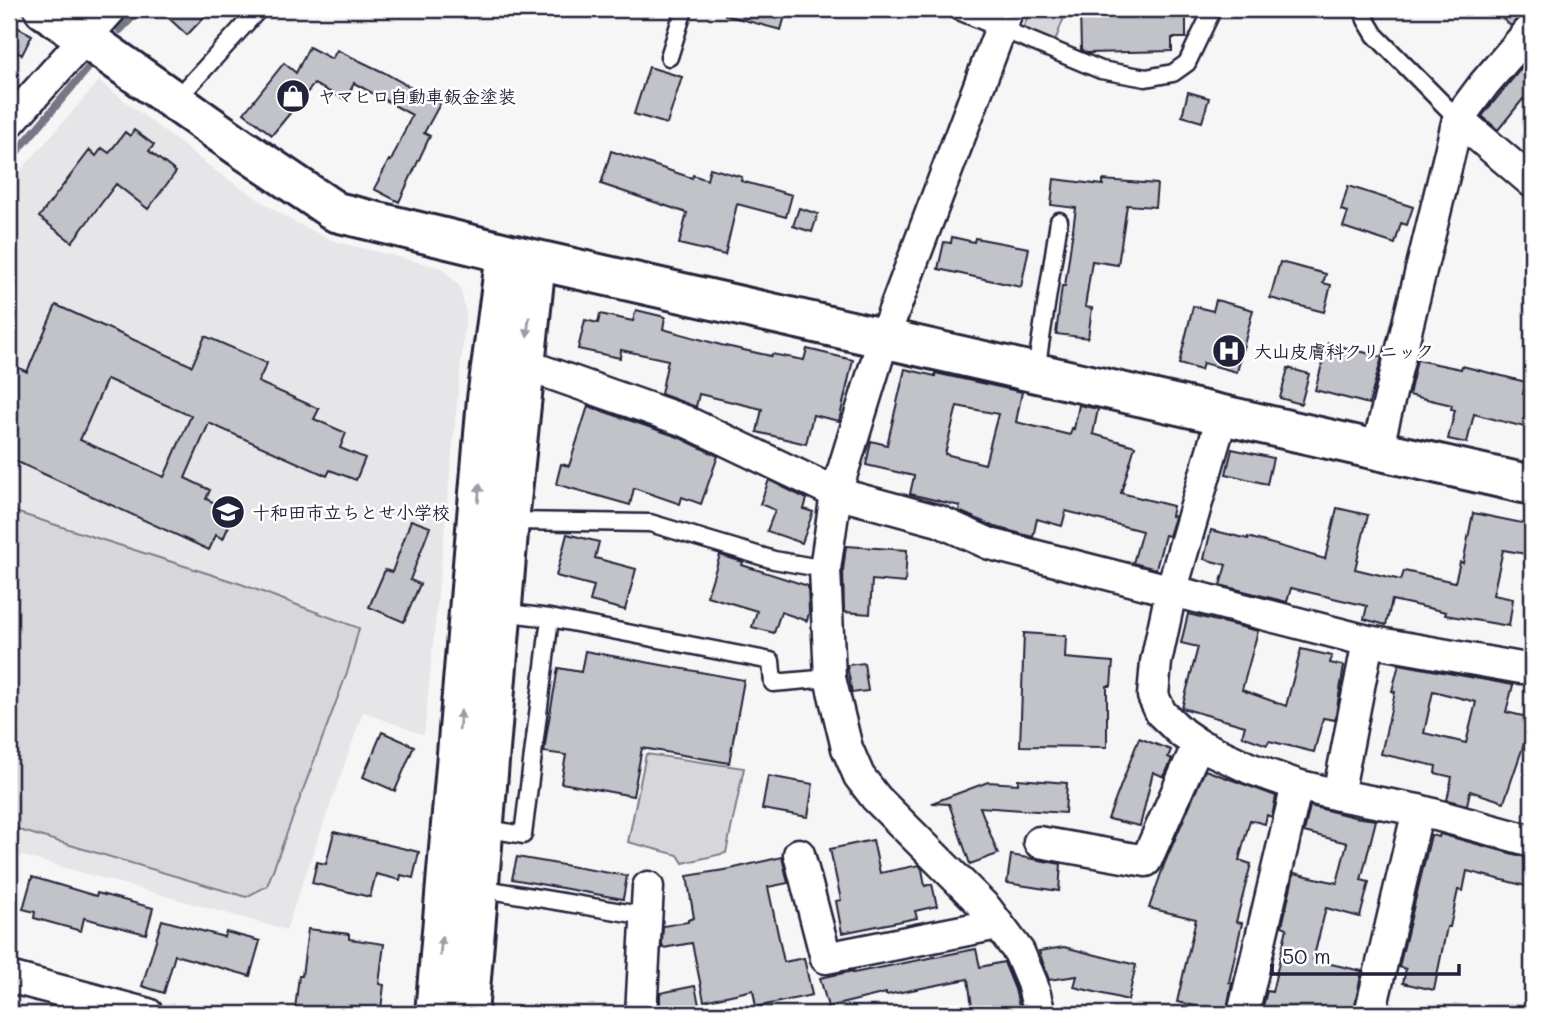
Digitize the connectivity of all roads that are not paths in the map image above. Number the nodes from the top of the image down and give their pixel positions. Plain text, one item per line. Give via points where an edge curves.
1 (44, 9) edge
2 (111, 9) edge
3 (258, 9) edge
4 (684, 9) edge
5 (954, 9) edge
6 (1363, 9) edge
7 (1210, 15) dead end
8 (1004, 19) edge
9 (1532, 28) edge
10 (85, 36) junction
11 (669, 57) dead end
12 (175, 101) junction
13 (1458, 119) junction
14 (9, 122) edge
15 (1532, 182) edge
16 (1059, 221) dead end
17 (521, 256) junction
18 (884, 337) junction
19 (523, 364) junction
20 (1036, 371) junction
21 (1222, 416) junction
22 (1377, 450) junction
23 (1532, 485) edge
24 (836, 493) junction
25 (509, 521) junction
26 (825, 569) junction
27 (1171, 592) junction
28 (501, 612) junction
29 (550, 618) junction
30 (1368, 641) junction
31 (1521, 667) dead end
32 (830, 678) junction
33 (1198, 744) junction
34 (1297, 785) junction
35 (1338, 796) junction
36 (1418, 810) junction
37 (484, 828) junction
38 (1532, 841) edge
39 (1039, 842) dead end
40 (799, 854) dead end
41 (479, 888) junction
42 (647, 902) joint
43 (998, 925) junction
44 (9, 977) edge
45 (148, 1014) edge
46 (435, 1014) edge
47 (468, 1014) edge
48 (641, 1014) edge
49 (1040, 1014) edge
50 (1243, 1014) edge
51 (1370, 1014) edge

1 - 10 street
2 - 10 street
3 - 12 lane
4 - 11 lane
5 - 8 lane
6 - 13 lane via 1376,36
7 - 8 lane via 1187,63 1173,72 1146,78 1101,70
8 - 18 street
9 - 13 street
10 - 12 street
10 - 14 street
12 - 17 street via 336,212
13 - 15 street
13 - 22 street
16 - 20 lane
17 - 18 street
17 -> 19 street
46 -> 17 street via 487,399
18 - 20 street
18 - 24 street
19 - 24 street via 685,421
19 - 25 street
20 - 21 street
21 - 22 street
21 - 27 street
22 - 23 street
24 - 26 street
24 - 27 street via 939,521 990,544
25 - 26 lane via 650,523 774,560
25 - 28 street
26 - 32 street
27 - 30 street
27 - 33 street via 1153,696 1161,713
28 - 29 lane
28 - 37 street
29 - 32 lane via 771,661 773,683
29 - 37 lane via 523,835
30 - 31 street
30 - 35 street
32 - 43 street via 847,748 859,776
33 - 34 street
33 - 39 street via 1146,861
34 - 35 street
34 - 50 street
35 - 36 street
36 - 38 street
36 - 51 street
37 - 41 street
40 - 43 street via 826,958
41 - 42 lane
41 - 47 street
42 - 48 street
43 - 49 street via 1019,952
44 - 45 street

